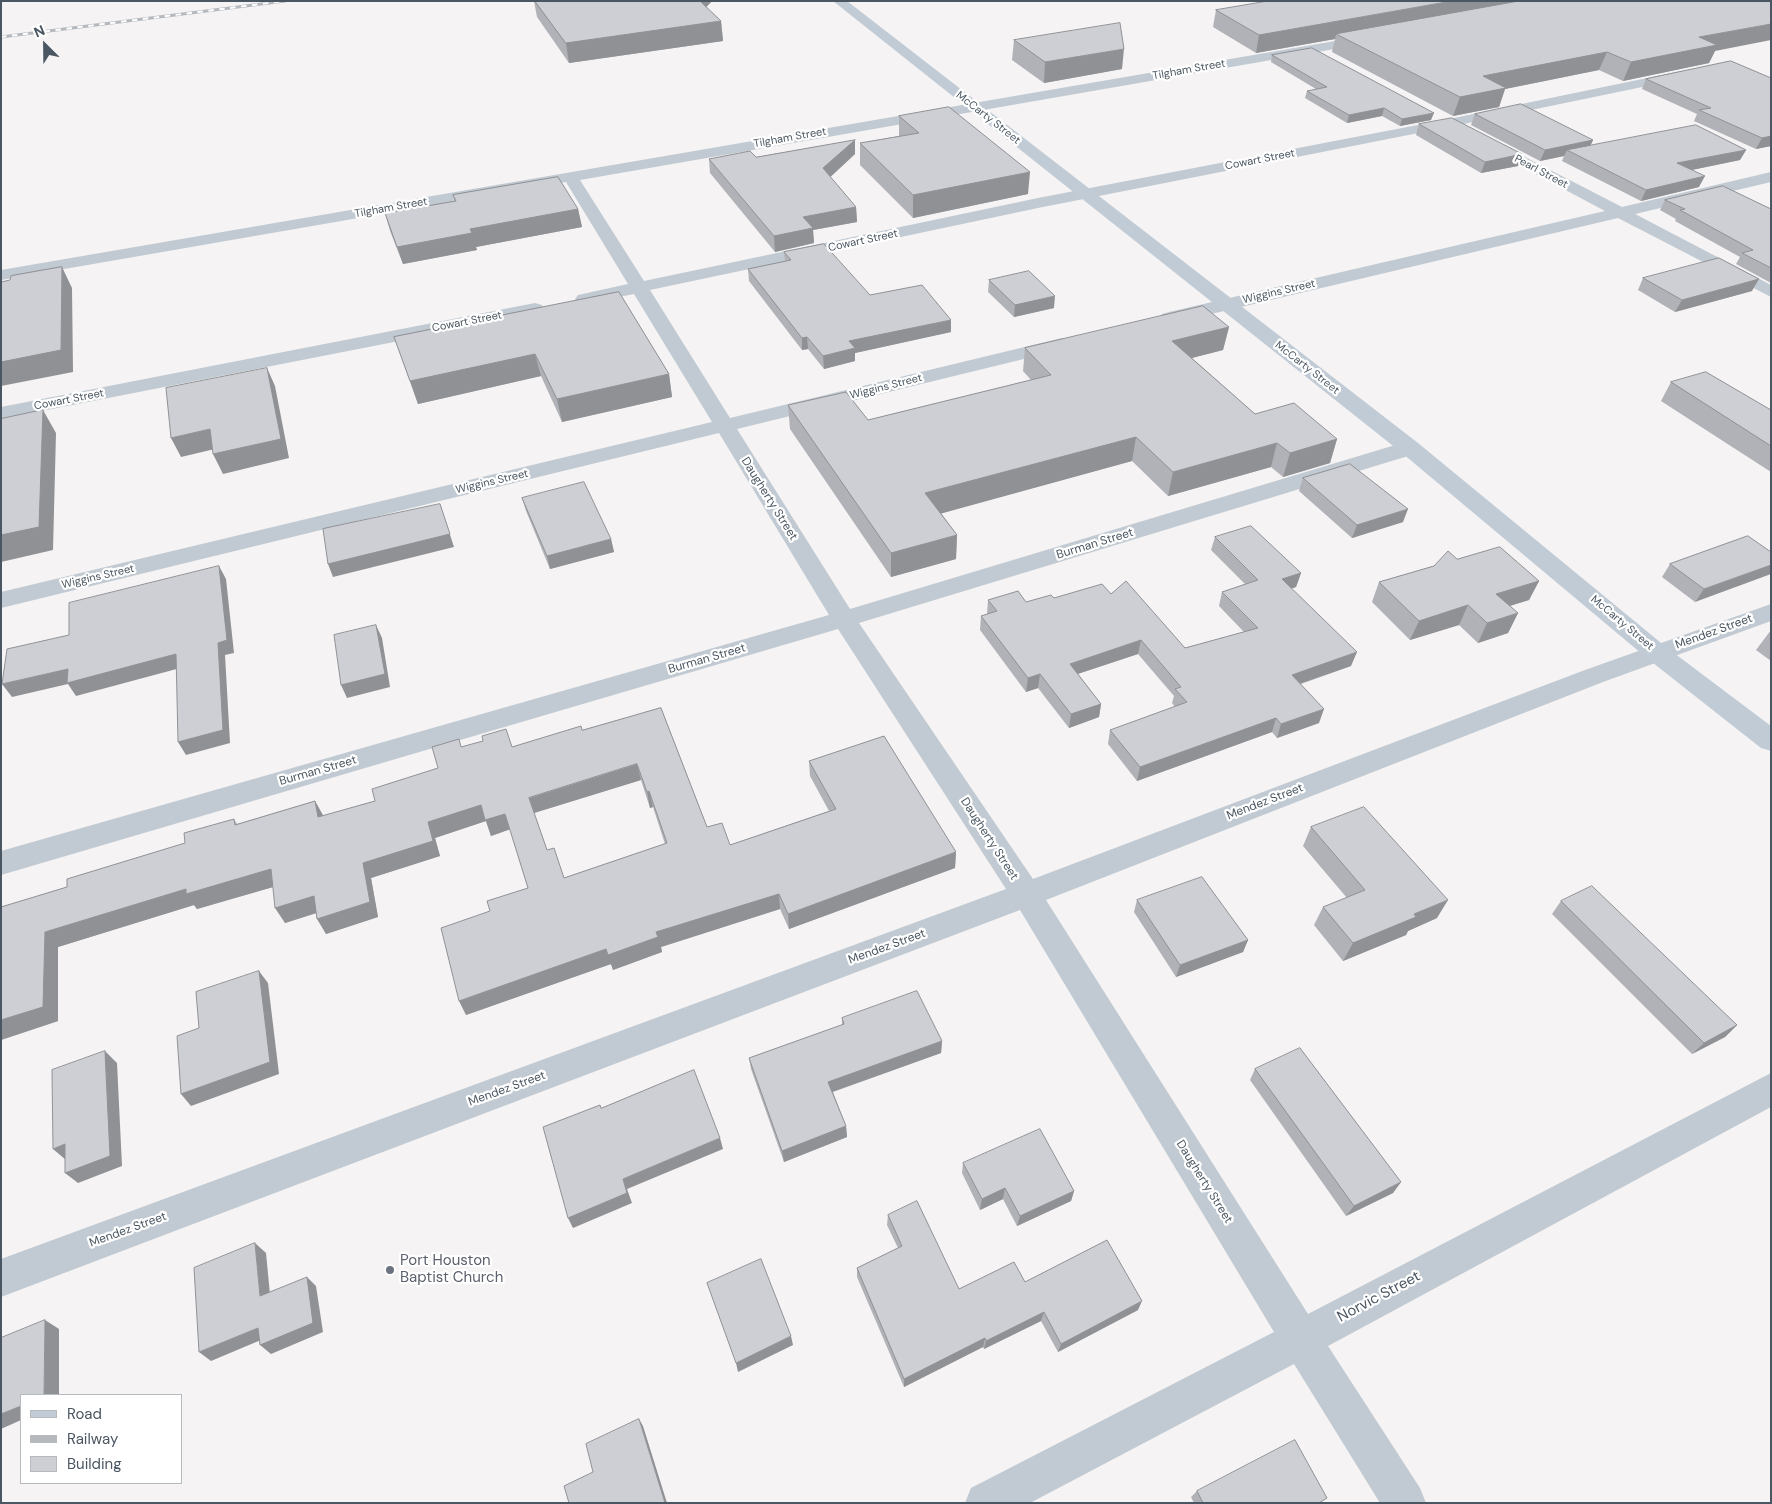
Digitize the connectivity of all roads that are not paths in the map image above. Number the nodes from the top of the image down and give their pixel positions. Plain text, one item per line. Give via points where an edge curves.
1 (839, 1) edge
2 (1381, 37) edge
3 (1313, 49) junction
4 (1333, 60) edge
5 (1696, 72) edge
6 (972, 107) junction
7 (1424, 110) edge
8 (1450, 123) junction
9 (570, 176) junction
10 (1771, 177) edge
11 (1087, 194) junction
12 (1619, 212) junction
13 (1, 275) edge
14 (640, 288) junction
15 (1771, 292) edge
16 (567, 302) edge
17 (1225, 305) junction
18 (548, 306) edge
19 (1146, 323) edge
20 (1079, 340) edge
21 (1, 413) edge
22 (724, 427) junction
23 (1410, 448) junction
24 (1, 600) edge
25 (1771, 612) edge
26 (844, 619) junction
27 (1657, 653) junction
28 (1771, 741) edge
29 (1, 863) edge
30 (1026, 894) junction
31 (1771, 1090) edge
32 (1, 1278) edge
33 (1300, 1339) junction
34 (986, 1503) edge
35 (1405, 1503) edge

1 - 6 main road, McCarty Street
2 - 3 street, Tilgham Street
3 - 4 street
3 - 6 street, Tilgham Street
5 - 8 street, Cowart Street
6 - 9 street, Tilgham Street
6 - 11 main road, McCarty Street
7 - 8 street, Pearl Street
8 - 11 street, Cowart Street
8 - 12 street, Pearl Street
9 - 13 street, Tilgham Street
9 - 14 street, Daugherty Street
10 - 12 street, Wiggins Street
11 - 14 street, Cowart Street
11 - 17 main road, McCarty Street
12 - 15 street, Pearl Street
12 - 17 street, Wiggins Street
14 - 16 street, Cowart Street
14 - 22 street, Daugherty Street
17 - 19 street, Wiggins Street
17 - 23 main road, McCarty Street
18 - 21 street, Cowart Street
20 - 22 street, Wiggins Street
22 - 24 street, Wiggins Street
22 - 26 street, Daugherty Street
23 - 26 street, Burman Street
23 - 27 main road, McCarty Street
25 - 27 street, Mendez Street
26 - 29 street, Burman Street
26 - 30 street, Daugherty Street
27 - 28 main road, McCarty Street
27 - 30 street, Mendez Street
30 - 32 street, Mendez Street
30 - 33 street, Daugherty Street
31 - 33 street, Norvic Street
33 - 34 street, Norvic Street
33 - 35 street, Daugherty Street

